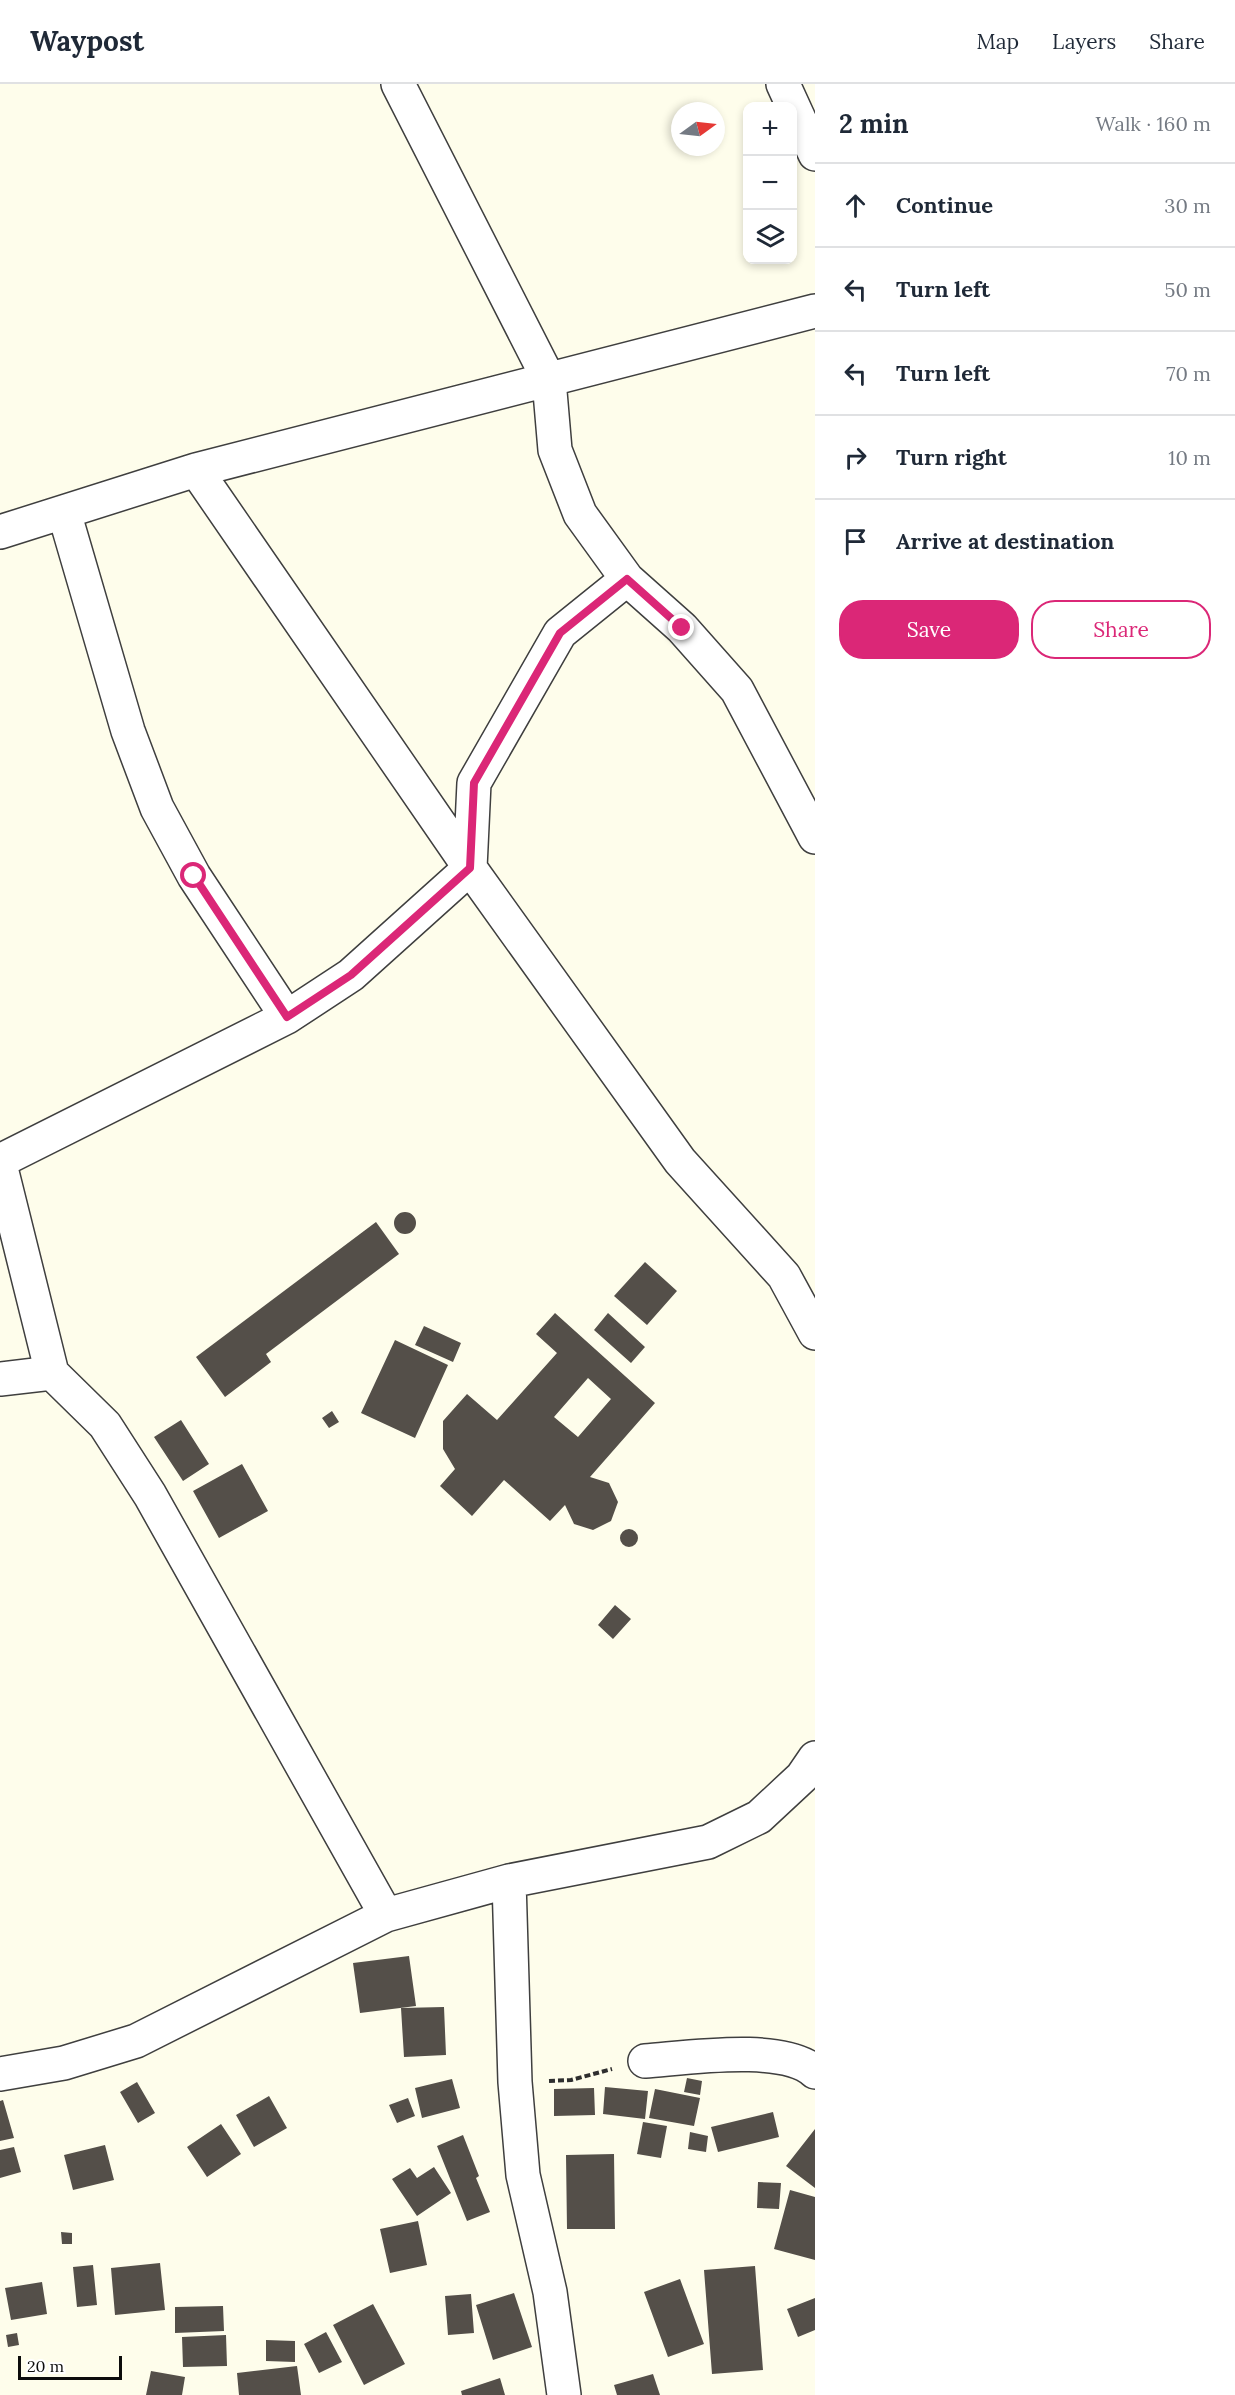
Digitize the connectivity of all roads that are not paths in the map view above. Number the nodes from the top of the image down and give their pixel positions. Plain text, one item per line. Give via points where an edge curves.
1 (398, 84) edge
2 (783, 84) edge
3 (815, 154) edge
4 (815, 311) edge
5 (549, 380) junction
6 (196, 470) junction
7 (64, 512) junction
8 (0, 532) edge
9 (627, 579) junction
10 (815, 837) edge
11 (470, 868) junction
12 (287, 1017) junction
13 (0, 1163) edge
14 (815, 1333) edge
15 (52, 1373) junction
16 (0, 1379) edge
17 (815, 1758) edge
18 (509, 1881) junction
19 (386, 1915) junction
20 (645, 2061) road end
21 (815, 2072) edge
22 (0, 2074) edge
23 (564, 2395) edge

1 - 5 street
2 - 3 street
4 - 5 street
5 - 6 street
5 - 9 street via 555,450 580,514
6 - 7 street
6 - 11 street
7 - 8 street
7 - 12 street via 128,731 157,808 194,876
9 - 10 street via 682,628 737,690
9 - 11 street via 560,633 474,783
11 - 12 street via 351,975
11 - 14 street via 680,1161 784,1276
12 - 13 street
13 - 15 street
15 - 16 street
15 - 19 street via 105,1425 150,1495
17 - 18 street via 802,1777 759,1817 708,1842
18 - 19 street
18 - 23 street via 515,2082 523,2175 550,2292
19 - 22 street via 136,2042
20 - 21 street via 754,2054 786,2057

